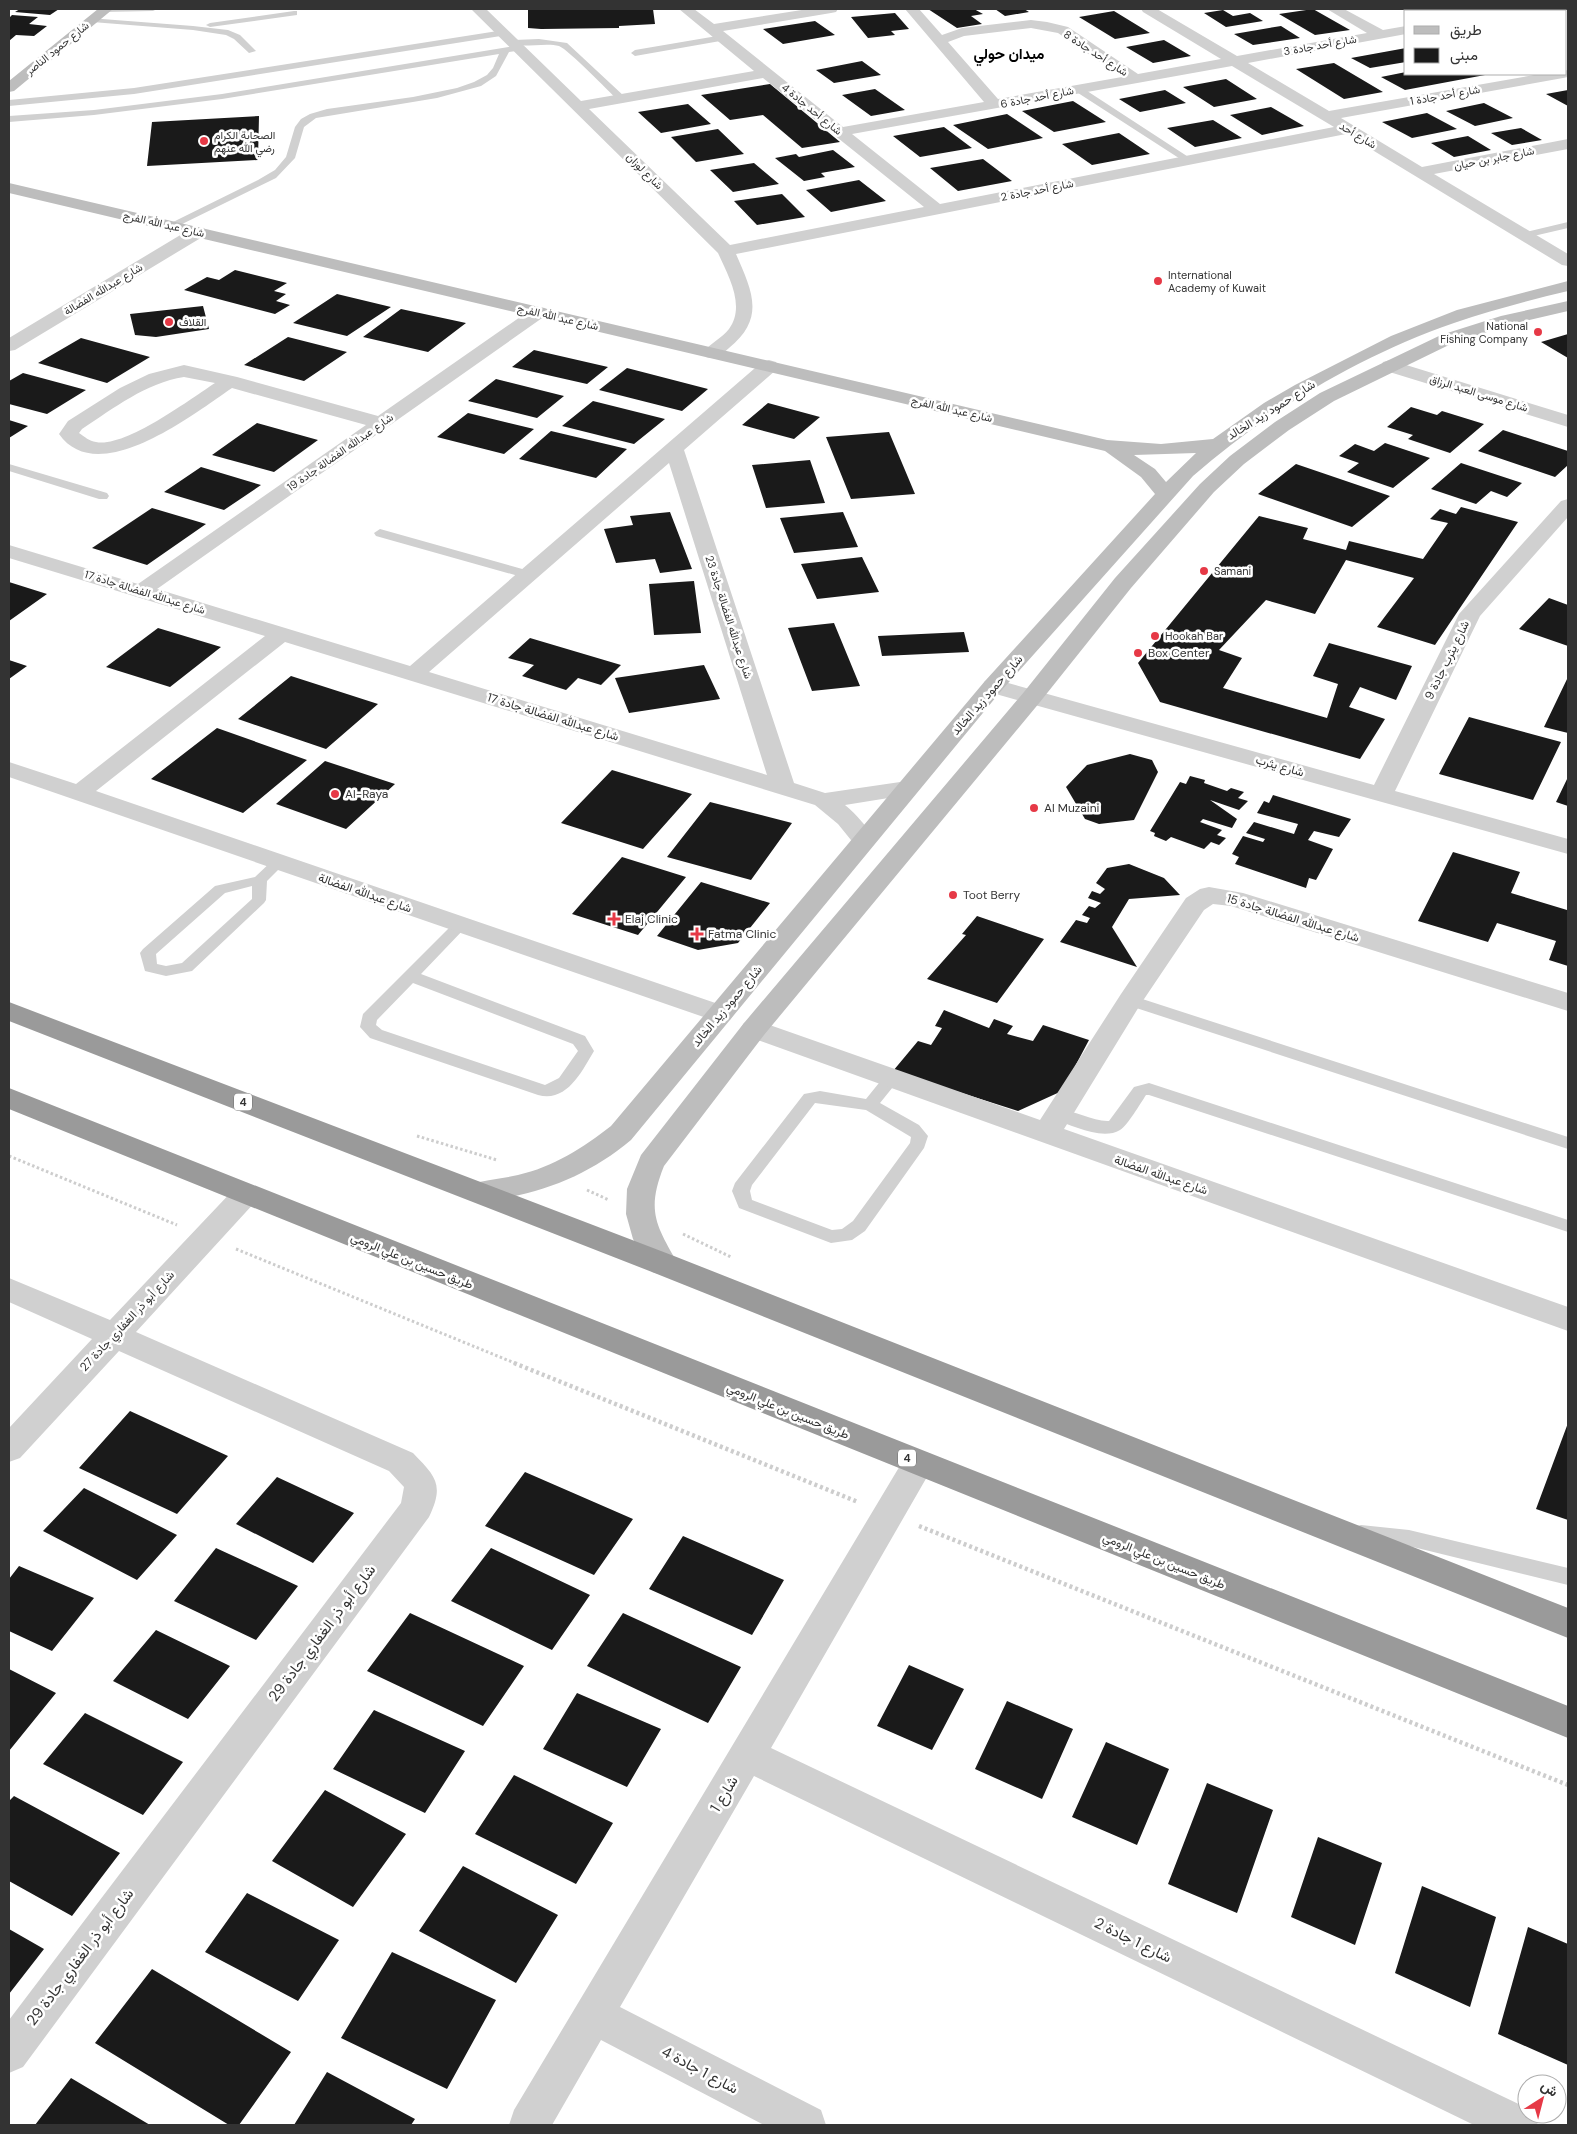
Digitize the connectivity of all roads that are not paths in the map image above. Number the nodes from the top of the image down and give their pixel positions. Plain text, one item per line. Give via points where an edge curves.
1 (153, 9) edge
2 (478, 9) edge
3 (686, 9) edge
4 (831, 9) edge
5 (912, 9) edge
6 (1148, 9) edge
7 (1334, 9) edge
8 (105, 10) edge
9 (800, 11) edge
10 (294, 13) dead end
11 (92, 20) junction
12 (193, 28) junction
13 (1404, 30) edge
14 (717, 33) junction
15 (1380, 34) junction
16 (461, 40) junction
17 (940, 40) junction
18 (511, 44) junction
19 (252, 52) dead end
20 (636, 53) dead end
21 (469, 57) junction
22 (1234, 60) junction
23 (766, 73) junction
24 (1555, 75) edge
25 (1134, 78) junction
26 (9, 88) edge
27 (1078, 89) junction
28 (75, 98) junction
29 (622, 99) junction
30 (9, 103) edge
31 (995, 104) junction
32 (579, 106) junction
33 (78, 114) junction
34 (1327, 116) junction
35 (9, 119) edge
36 (1348, 129) junction
37 (840, 132) junction
38 (1568, 144) edge
39 (1188, 160) junction
40 (1420, 172) junction
41 (9, 188) edge
42 (937, 210) junction
43 (1568, 225) edge
44 (172, 226) junction
45 (198, 232) junction
46 (1525, 235) junction
47 (726, 251) junction
48 (1568, 261) edge
49 (1568, 286) edge
50 (1568, 306) edge
51 (539, 312) junction
52 (9, 346) edge
53 (712, 353) junction
54 (769, 366) junction
55 (1390, 366) junction
56 (230, 381) junction
57 (1567, 420) edge
58 (381, 423) junction
59 (1216, 445) junction
60 (1107, 446) junction
61 (674, 448) junction
62 (9, 467) edge
63 (1166, 495) junction
64 (103, 496) dead end
65 (1564, 514) edge
66 (380, 533) dead end
67 (9, 551) edge
68 (529, 575) junction
69 (141, 591) junction
70 (282, 634) junction
71 (414, 674) junction
72 (993, 686) junction
73 (1032, 697) junction
74 (9, 770) edge
75 (783, 787) junction
76 (907, 788) junction
77 (79, 793) junction
78 (1381, 794) junction
79 (824, 800) junction
80 (864, 840) junction
81 (1568, 847) edge
82 (278, 863) junction
83 (260, 880) junction
84 (460, 925) junction
85 (410, 976) junction
86 (1130, 1000) junction
87 (1568, 1002) edge
88 (9, 1011) edge
89 (721, 1014) junction
90 (754, 1029) junction
91 (893, 1077) junction
92 (9, 1098) edge
93 (870, 1105) junction
94 (1052, 1124) junction
95 (1568, 1143) edge
96 (478, 1192) junction
97 (246, 1194) junction
98 (1568, 1226) edge
99 (663, 1264) junction
100 (9, 1289) edge
101 (1568, 1319) edge
102 (115, 1335) junction
103 (9, 1449) edge
104 (919, 1463) junction
105 (1332, 1530) junction
106 (1568, 1577) edge
107 (1568, 1623) edge
108 (1568, 1722) edge
109 (748, 1755) junction
110 (594, 2015) junction
111 (9, 2053) edge
112 (529, 2125) edge
113 (806, 2125) edge
114 (1518, 2125) edge

1 - 8 lane
2 - 18 street, شارع لوزان
3 - 14 street, شارع أحد جادة 4
4 - 9 street
5 - 17 street
6 - 22 street, شارع أحد
7 - 15 street
8 - 11 main road, شارع حمود الناصر
9 - 14 street
10 - 12 lane
11 - 12 lane
11 - 26 main road, شارع حمود الناصر
12 - 19 lane via 234,34
13 - 15 street, شارع أحد جادة 3
14 - 20 lane
14 - 23 street, شارع أحد جادة 4
15 - 22 street, شارع أحد جادة 3
16 - 18 lane
16 - 21 lane via 468,47
16 - 28 lane
17 - 25 street, شارع أحد جادة 8 via 962,32 1032,24 1047,26 1063,30
17 - 31 street
18 - 21 lane
18 - 29 lane via 554,42 564,45
18 - 32 street, شارع لوزان
18 - 44 lane via 495,73 465,89 307,118 300,126 293,155 281,169 260,183
21 - 33 lane via 258,92
22 - 25 street, شارع أحد جادة 6
22 - 34 street, شارع أحد
23 - 29 street
23 - 37 street, شارع أحد جادة 4
24 - 34 street, شارع أحد جادة 1
25 - 27 street, شارع أحد جادة 6
27 - 31 street, شارع أحد جادة 6
27 - 39 lane
28 - 30 lane
28 - 33 lane via 73,106
29 - 32 street
31 - 37 street, شارع أحد جادة 6
32 - 47 street, شارع لوزان
33 - 35 lane
34 - 36 street, شارع أحد
36 - 39 street, شارع أحد جادة 2
36 - 40 street, شارع أحد
37 - 42 street, شارع أحد جادة 4
38 - 40 street, شارع جابر بن حيان
39 - 42 street, شارع أحد جادة 2
40 - 46 street, شارع أحد
41 - 44 main road, شارع عبد الله الفرج
42 - 47 street, شارع أحد جادة 2
43 - 46 lane
44 - 45 main road, شارع عبد الله الفرج
45 - 51 main road, شارع عبد الله الفرج
45 - 52 street, شارع عبدالله الفضالة
46 - 48 street, شارع أحد
47 - 53 street, شارع لوزان via 746,309 739,328
49 - 59 main road, شارع حمود زيد الخالد via 1500,302 1430,326 1360,357 1273,406
50 - 55 main road, شارع حمود زيد الخالد via 1507,320 1447,339
51 - 53 main road, شارع عبد الله الفرج
51 - 58 street, شارع عبدالله الفضالة جادة 19
53 - 54 main road, شارع عبد الله الفرج
54 - 60 main road, شارع عبد الله الفرج
54 - 61 street
55 - 57 street, شارع موسى العبد الرزاق
55 - 73 main road, شارع حمود زيد الخالد via 1327,397 1237,460 1207,488 1123,583
56 - 56 street via 185,371 164,375 135,388 75,425 69,434 76,442 89,447 122,447 139,440
56 - 58 street
58 - 69 street, شارع عبدالله الفضالة جادة 19
59 - 60 main road, شارع عبد الله الفرج via 1174,450
59 - 63 main road, شارع حمود زيد الخالد
60 - 63 main road, شارع عبد الله الفرج via 1148,473
61 - 68 street
61 - 75 street, شارع عبدالله الفضالة جادة 23
62 - 64 lane
63 - 72 main road, شارع حمود زيد الخالد
65 - 78 street, شارع يثرب جادة 9 via 1470,614
66 - 68 lane
67 - 69 street, شارع عبدالله الفضالة جادة 17
68 - 71 street
69 - 70 street, شارع عبدالله الفضالة جادة 17
70 - 71 street, شارع عبدالله الفضالة جادة 17
70 - 77 street
71 - 75 street, شارع عبدالله الفضالة جادة 17
72 - 73 street, شارع يثرب
72 - 76 main road, شارع حمود زيد الخالد
73 - 78 street, شارع يثرب
73 - 90 main road, شارع حمود زيد الخالد
74 - 77 street, شارع عبدالله الفضالة
75 - 79 street, شارع عبدالله الفضالة جادة 17
76 - 79 street, شارع عبدالله الفضالة جادة 17
76 - 80 main road, شارع حمود زيد الخالد
77 - 82 street, شارع عبدالله الفضالة
78 - 81 street, شارع يثرب
79 - 80 street, شارع عبدالله الفضالة جادة 17 via 847,819
80 - 89 main road, شارع حمود زيد الخالد
82 - 83 lane
82 - 84 street, شارع عبدالله الفضالة
83 - 83 lane via 259,900 187,967 166,971 150,967 148,953 220,888
84 - 85 lane
84 - 89 street, شارع عبدالله الفضالة
85 - 85 lane via 369,1018 368,1027 376,1034 544,1090 555,1090 564,1085 586,1051 580,1040
86 - 87 street, شارع عبدالله الفضالة جادة 15 via 1195,904 1209,895 1234,899
86 - 94 street, شارع عبدالله الفضالة جادة 15
86 - 95 lane
88 - 96 highway, 4
89 - 96 main road, شارع حمود زيد الخالد via 621,1133 603,1149 554,1176
90 - 91 street, شارع عبدالله الفضالة
90 - 99 main road, شارع حمود زيد الخالد via 662,1146 643,1178 639,1213 651,1248
91 - 93 lane
91 - 94 street, شارع عبدالله الفضالة
92 - 97 highway, طريق حسين بن علي الرومي / 4
93 - 93 lane via 920,1136 918,1144 859,1226 846,1235 831,1237 746,1204 741,1192 744,1183 810,1098
94 - 98 lane via 1111,1128 1140,1091 1149,1089
94 - 101 street, شارع عبدالله الفضالة
96 - 99 highway, 4
97 - 102 street, شارع أبو ذر الغفاري جادة 27
97 - 104 highway, طريق حسين بن علي الرومي / 4
99 - 105 highway, 4
100 - 102 street
102 - 103 street, شارع أبو ذر الغفاري جادة 27
102 - 111 street, شارع أبو ذر الغفاري جادة 29 via 401,1462 421,1483 416,1506
104 - 108 highway, طريق حسين بن علي الرومي / 4
104 - 109 street, شارع 1
105 - 106 lane via 1409,1538
105 - 107 highway, 4
109 - 110 street, شارع 1
109 - 114 street, شارع 1 جادة 2
110 - 112 street, شارع 1
110 - 113 street, شارع 1 جادة 4

